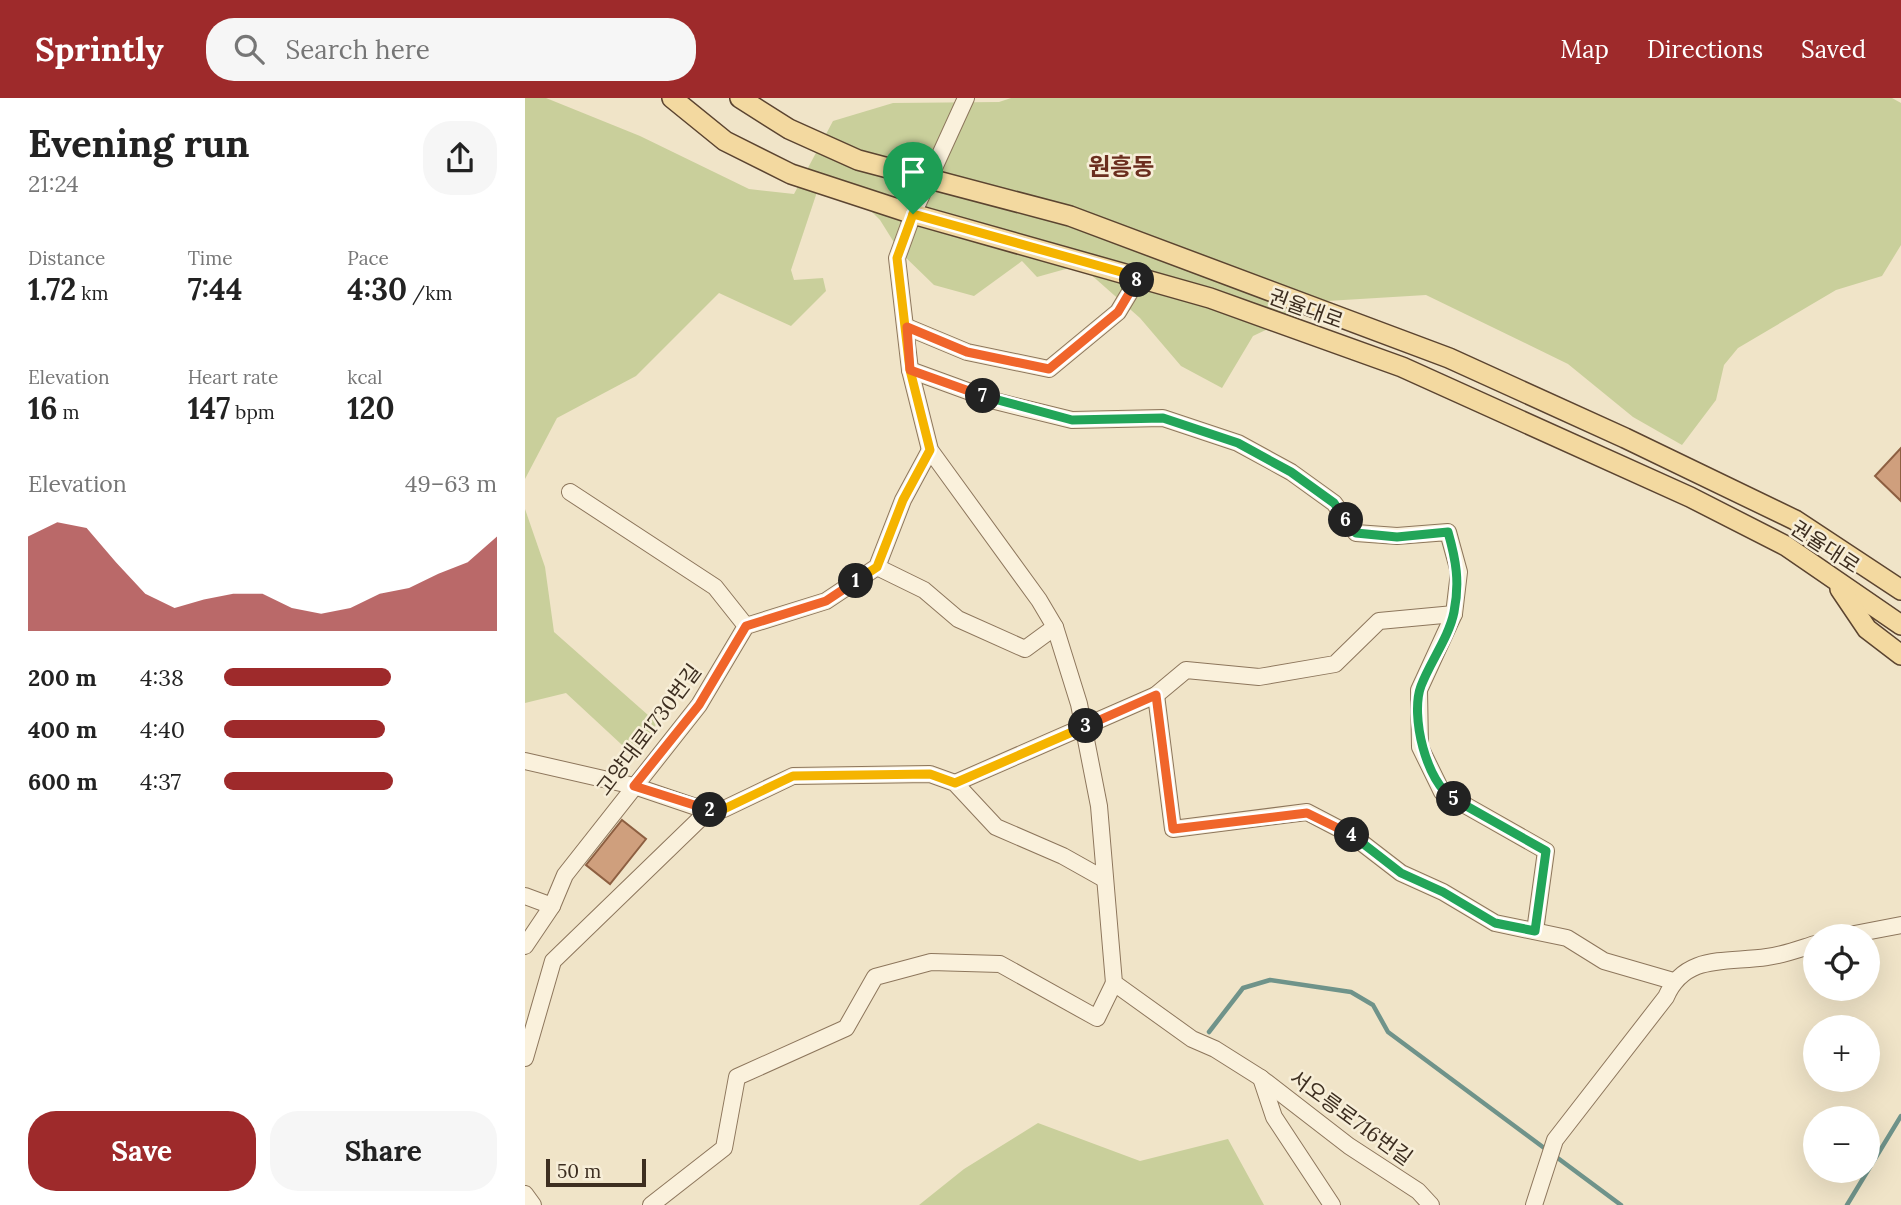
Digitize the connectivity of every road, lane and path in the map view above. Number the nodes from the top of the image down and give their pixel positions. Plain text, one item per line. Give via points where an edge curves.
1 (672, 98) edge
2 (740, 98) edge
3 (966, 98) edge
4 (928, 180) junction
5 (913, 214) junction
6 (1139, 277) junction
7 (907, 327) junction
8 (910, 370) junction
9 (930, 450) junction
10 (570, 492) dead end
11 (877, 567) junction
12 (1834, 579) junction
13 (1901, 590) edge
14 (1454, 614) junction
15 (1901, 625) edge
16 (746, 626) junction
17 (1055, 627) junction
18 (1901, 655) edge
19 (1156, 695) junction
20 (1084, 727) junction
21 (525, 761) edge
22 (955, 783) junction
23 (634, 786) junction
24 (708, 811) junction
25 (1104, 879) junction
26 (525, 896) edge
27 (552, 906) junction
28 (1901, 925) edge
29 (1880, 929) edge
30 (1535, 931) junction
31 (525, 946) edge
32 (1803, 947) edge
33 (1673, 981) junction
34 (1114, 983) junction
35 (525, 1058) edge
36 (1261, 1078) junction
37 (525, 1194) edge
38 (533, 1205) edge
39 (650, 1205) edge
40 (1332, 1205) edge
41 (1431, 1205) edge
42 (1534, 1205) edge

1 - 5 main road, 권율대로 via 725,141 791,174
2 - 4 main road, 권율대로 via 789,128 858,160
3 - 4 street
4 - 5 street
4 - 13 main road, 권율대로 via 1070,216 1449,358 1795,520
5 - 6 main road, 권율대로
5 - 7 street via 897,258
6 - 7 street via 1118,312 1049,369 967,352
6 - 12 main road, 권율대로 via 1402,367 1690,497 1786,546
7 - 8 street
8 - 9 street
8 - 14 street via 995,401 1072,420 1163,418 1238,443 1334,503 1356,533 1397,537 1448,532 1459,572
9 - 11 street via 903,500
9 - 17 street
10 - 16 street via 715,587
11 - 16 street via 826,601
11 - 17 street via 924,590 958,619 1025,649
12 - 15 main road, 권율대로
12 - 18 main road via 1867,629
14 - 19 street via 1379,621 1335,664 1259,677 1186,670
14 - 30 street via 1419,690 1420,747 1442,792 1546,851
16 - 23 street, 고양대로1730번길 via 699,705
17 - 20 street
19 - 20 street
19 - 30 street via 1173,829 1307,813 1353,836 1401,873 1495,923
20 - 22 street
20 - 25 street via 1100,806
21 - 23 street
22 - 24 street via 930,774 793,776 724,809
22 - 25 street via 996,827
23 - 24 street
23 - 27 street, 고양대로1730번길 via 565,875
24 - 35 street via 553,961
25 - 34 street
26 - 27 street
27 - 31 street, 고양대로1730번길
28 - 29 street
30 - 33 street via 1567,938 1604,961
32 - 33 street via 1768,957 1705,961
33 - 42 street via 1666,997 1622,1050 1550,1154
34 - 36 street via 1192,1039
34 - 39 street via 1097,1018 1000,964 931,962 875,977 846,1028 737,1077 724,1148
36 - 40 street, 서오릉로716번길 via 1274,1117
36 - 41 street, 서오릉로716번길
37 - 38 street

